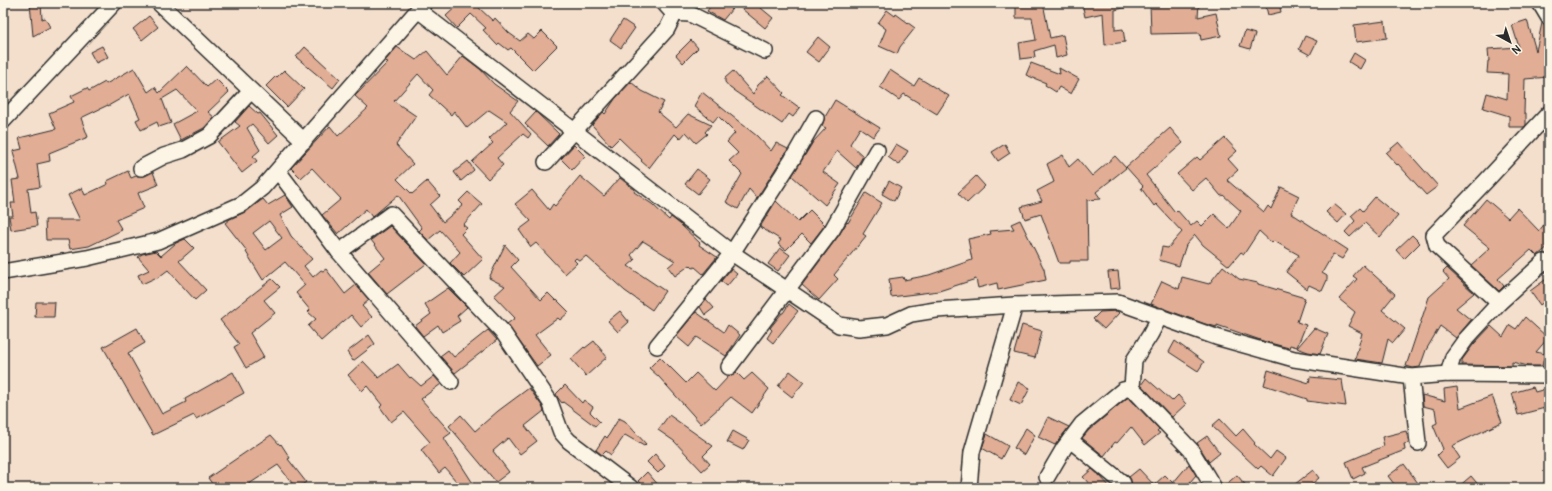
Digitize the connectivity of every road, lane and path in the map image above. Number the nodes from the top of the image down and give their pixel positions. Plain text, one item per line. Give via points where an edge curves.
1 (114, 3) edge
2 (159, 3) edge
3 (1540, 3) edge
4 (421, 6) edge
5 (668, 8) edge
6 (1549, 18) edge
7 (765, 51) dead end
8 (251, 91) junction
9 (1549, 113) edge
10 (816, 118) dead end
11 (3, 121) edge
12 (575, 131) junction
13 (304, 141) junction
14 (877, 150) dead end
15 (546, 162) dead end
16 (141, 168) dead end
17 (278, 171) junction
18 (339, 252) junction
19 (732, 253) junction
20 (1544, 262) dead end
21 (3, 272) edge
22 (787, 290) junction
23 (1499, 303) junction
24 (1015, 305) junction
25 (1160, 316) junction
26 (657, 346) dead end
27 (729, 367) dead end
28 (1448, 374) junction
29 (1549, 375) edge
30 (1411, 377) junction
31 (451, 382) dead end
32 (1132, 388) junction
33 (1070, 440) junction
34 (1418, 443) dead end
35 (1047, 477) dead end
36 (1122, 483) dead end
37 (631, 488) edge
38 (969, 488) edge
39 (1214, 488) edge

1 - 11 street
2 - 8 street
3 - 6 street
4 - 12 street
4 - 13 street
5 - 7 street via 690,14
5 - 12 street via 672,19 667,29
8 - 13 street
8 - 16 street via 209,136
9 - 23 street via 1434,235 1437,246
10 - 19 street
12 - 15 street
12 - 19 street
13 - 17 street
14 - 22 street via 832,230
17 - 18 street
17 - 21 street via 242,204 158,241 87,258
18 - 31 street
18 - 37 street via 391,214 502,331 550,402 561,432 569,441
19 - 22 street
19 - 26 street
20 - 23 street
22 - 24 street via 839,325 859,328 887,325 912,314 930,311
22 - 27 street
23 - 28 street via 1453,357
24 - 25 street via 1118,302
24 - 38 street via 972,452
25 - 30 street via 1216,337 1294,359
25 - 32 street via 1134,360
28 - 29 street
28 - 30 street
30 - 34 street
32 - 33 street via 1123,390 1082,424
32 - 39 street via 1191,450
33 - 35 street
33 - 36 street

